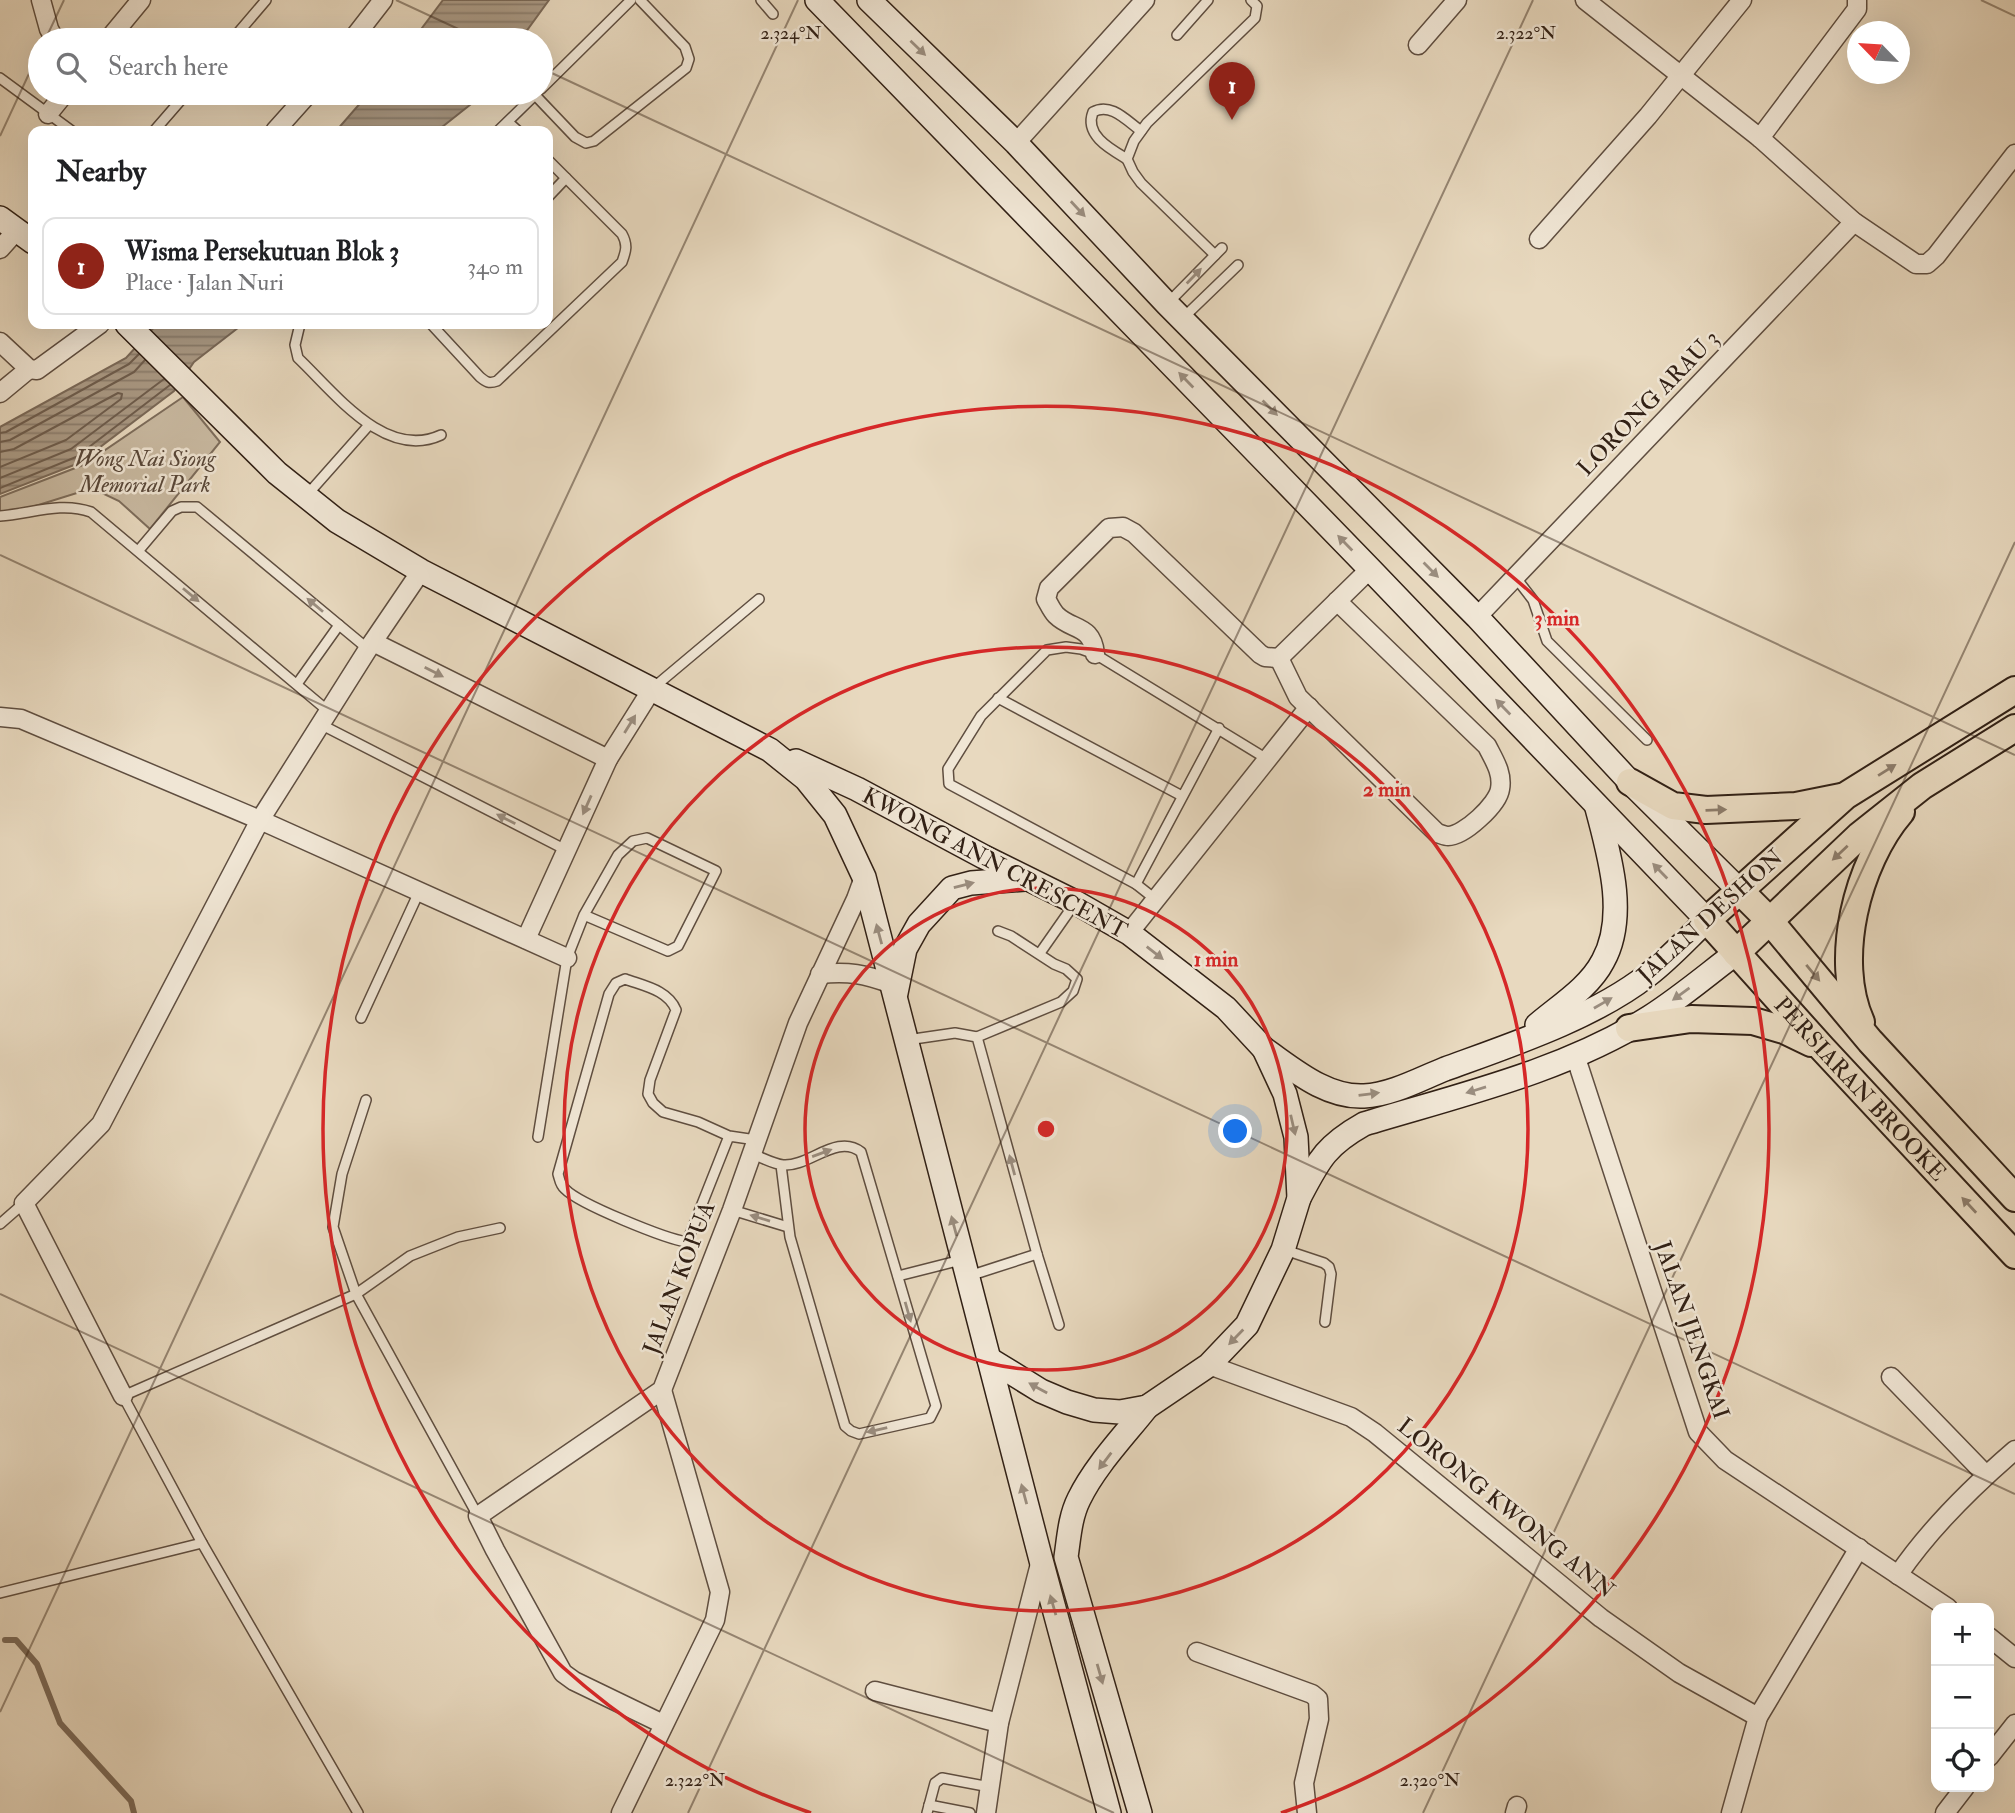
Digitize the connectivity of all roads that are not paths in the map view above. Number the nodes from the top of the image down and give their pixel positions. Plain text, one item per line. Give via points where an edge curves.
1 (41, 0) edge
2 (266, 0) edge
3 (383, 0) edge
4 (631, 0) edge
5 (640, 0) edge
6 (761, 0) edge
7 (817, 0) edge
8 (869, 0) edge
9 (1145, 0) edge
10 (1208, 0) edge
11 (1251, 0) edge
12 (1457, 0) edge
13 (1585, 0) edge
14 (1742, 0) edge
15 (1857, 0) edge
16 (133, 3) edge
17 (773, 14) dead end
18 (49, 28) edge
19 (116, 28) edge
20 (242, 28) edge
21 (361, 28) edge
22 (1177, 35) dead end
23 (1418, 45) dead end
24 (1682, 75) junction
25 (553, 77) edge
26 (0, 78) edge
27 (28, 99) edge
28 (36, 105) edge
29 (55, 105) edge
30 (176, 105) edge
31 (298, 105) edge
32 (525, 105) edge
33 (549, 105) edge
34 (48, 114) junction
35 (508, 121) junction
36 (65, 126) edge
37 (157, 126) edge
38 (279, 126) edge
39 (503, 126) edge
40 (513, 126) edge
41 (1141, 131) junction
42 (1760, 138) junction
43 (1016, 143) junction
44 (2015, 154) edge
45 (1127, 159) junction
46 (553, 165) edge
47 (566, 178) junction
48 (553, 192) edge
49 (1854, 222) junction
50 (23, 233) edge
51 (1539, 239) dead end
52 (0, 249) edge
53 (1238, 265) dead end
54 (1174, 311) junction
55 (553, 328) edge
56 (93, 329) edge
57 (299, 329) edge
58 (436, 329) edge
59 (552, 329) edge
60 (134, 330) edge
61 (0, 342) edge
62 (29, 369) junction
63 (0, 393) edge
64 (369, 425) junction
65 (441, 435) dead end
66 (305, 497) junction
67 (0, 516) edge
68 (139, 550) junction
69 (1370, 569) junction
70 (421, 571) junction
71 (1516, 578) junction
72 (759, 599) dead end
73 (1337, 601) junction
74 (1477, 617) junction
75 (339, 625) junction
76 (370, 646) junction
77 (1095, 654) junction
78 (1279, 658) junction
79 (297, 684) junction
80 (652, 689) junction
81 (2015, 690) edge
82 (998, 698) junction
83 (1309, 707) junction
84 (0, 717) edge
85 (324, 717) junction
86 (1219, 728) junction
87 (2015, 728) edge
88 (1647, 740) dead end
89 (770, 750) junction
90 (608, 759) junction
91 (1266, 759) junction
92 (1630, 782) junction
93 (1922, 786) junction
94 (1182, 796) junction
95 (1845, 796) junction
96 (1597, 806) junction
97 (260, 820) junction
98 (566, 850) junction
99 (864, 877) junction
100 (1030, 878) junction
101 (1136, 884) junction
102 (1739, 890) junction
103 (419, 892) junction
104 (1155, 899) junction
105 (1075, 902) junction
106 (584, 915) junction
107 (1707, 920) junction
108 (1769, 920) junction
109 (998, 931) dead end
110 (1129, 933) junction
111 (526, 939) junction
112 (1040, 953) junction
113 (1736, 953) junction
114 (567, 958) junction
115 (820, 974) junction
116 (893, 992) junction
117 (361, 1018) dead end
118 (1629, 1028) junction
119 (977, 1037) junction
120 (905, 1040) junction
121 (1870, 1041) junction
122 (1516, 1043) junction
123 (1822, 1048) junction
124 (1264, 1049) junction
125 (1576, 1055) junction
126 (366, 1100) dead end
127 (729, 1136) junction
128 (538, 1137) dead end
129 (754, 1147) junction
130 (781, 1165) junction
131 (1299, 1198) junction
132 (2015, 1198) edge
133 (24, 1203) junction
134 (732, 1210) junction
135 (0, 1224) edge
136 (788, 1227) junction
137 (500, 1228) dead end
138 (1283, 1250) junction
139 (1037, 1254) junction
140 (2015, 1255) edge
141 (965, 1268) junction
142 (898, 1276) junction
143 (356, 1294) junction
144 (1325, 1322) dead end
145 (1059, 1325) dead end
146 (989, 1359) junction
147 (1209, 1365) junction
148 (1891, 1377) dead end
149 (662, 1390) junction
150 (123, 1396) junction
151 (1147, 1407) junction
152 (2015, 1450) edge
153 (1986, 1475) junction
154 (478, 1516) junction
155 (202, 1543) junction
156 (1859, 1548) junction
157 (1041, 1560) junction
158 (1898, 1575) junction
159 (0, 1593) edge
160 (1940, 1603) edge
161 (1994, 1641) edge
162 (1197, 1652) dead end
163 (2015, 1658) edge
164 (876, 1691) dead end
165 (1758, 1717) junction
166 (999, 1723) junction
167 (663, 1724) junction
168 (2015, 1724) edge
169 (1994, 1751) edge
170 (990, 1787) junction
171 (1961, 1792) edge
172 (928, 1809) edge
173 (358, 1813) edge
174 (621, 1813) edge
175 (970, 1813) edge
176 (986, 1813) edge
177 (1110, 1813) edge
178 (1140, 1813) edge
179 (1307, 1813) edge
180 (1731, 1813) edge
181 (1945, 1813) edge

1 - 18 street
2 - 20 lane
3 - 21 street
4 - 25 lane
5 - 33 lane via 685,47 686,68 594,141 586,143 575,137
6 - 17 lane
69 -> 7 main road
8 -> 43 main road
9 - 43 street
10 - 22 lane
11 - 41 lane via 1257,6 1255,18
12 - 23 street
13 - 24 street
14 - 24 street
15 - 42 street via 1857,9
16 - 19 street
24 - 42 street
24 - 51 street
26 - 27 lane
28 - 34 lane
29 - 34 street
30 - 37 lane
31 - 38 street
32 - 35 lane
34 - 36 lane
35 - 39 lane
35 - 40 lane
41 - 45 lane
41 - 45 lane via 1109,108 1093,111 1093,131
42 - 49 street
43 -> 54 main road
44 - 49 street via 1927,264 1916,264
54 -> 45 lane via 1218,251 1141,183
46 - 47 lane
47 - 48 lane
47 - 55 lane via 622,234 626,250 622,262
49 - 71 street, LORONG ARAU 3
50 - 52 street
53 - 54 lane
54 -> 74 main road
56 - 62 street via 37,370
57 - 64 lane via 298,358
58 - 59 lane via 480,377 492,383
60 - 66 main road
61 - 62 street
62 - 63 street
64 - 65 lane via 405,441 429,441
64 - 66 lane
66 - 70 main road via 337,522
67 - 68 lane via 80,508
75 -> 68 lane via 197,507 172,511
68 -> 79 lane
69 - 73 street
96 -> 69 main road
70 - 76 street
70 - 80 main road
71 - 74 street, LORONG ARAU 3
71 - 88 lane via 1533,600 1547,641
72 - 80 lane
73 - 78 street
73 - 83 street via 1487,746 1499,769 1496,800 1466,830 1449,836 1437,833
74 - 92 main road
75 - 76 lane
75 - 79 lane
76 - 85 street
76 -> 90 street
77 - 78 street via 1086,632 1056,615 1046,599 1049,588 1109,528 1123,527 1260,654
77 - 82 lane via 1066,647 1047,650
77 - 86 lane
78 - 83 street via 1298,697
79 - 85 lane
80 - 89 main road
90 -> 80 street
95 -> 81 main road, JALAN DESHON
82 - 94 lane
82 - 101 lane via 981,716 948,769 950,784
83 - 91 street
84 - 97 street via 21,719
85 - 97 street
98 -> 85 lane
86 - 91 lane
86 - 94 lane
87 - 93 main road, JALAN DESHON
89 - 99 main road via 806,779 835,815
89 - 100 main road, KWONG ANN CRESCENT
90 -> 98 street
91 - 104 street
92 -> 95 main road via 1673,806 1706,810 1796,806
92 - 102 main road
93 -> 108 main road, JALAN DESHON via 1859,836
93 - 121 main road via 1879,845 1856,906 1849,982
94 - 101 lane
95 - 102 main road, JALAN DESHON
107 -> 96 main road
96 - 122 main road via 1616,904 1604,961 1588,982
97 - 103 street
97 - 133 street via 101,1124
98 - 111 street
99 - 115 street, JALAN KOPUA
116 -> 99 main road
100 - 105 main road, KWONG ANN CRESCENT
116 -> 100 main road via 905,949 919,924 952,888
101 - 104 lane
102 - 107 main road, JALAN DESHON
102 - 108 main road, PERSIARAN BROOKE
103 - 111 street
103 - 117 lane
104 - 110 street
105 - 110 main road, KWONG ANN CRESCENT
105 - 112 lane
106 - 106 lane via 618,855 632,841 648,838 716,871 678,946 668,951
106 - 114 lane
107 - 113 main road, PERSIARAN BROOKE
122 -> 107 main road, JALAN DESHON via 1596,1007 1648,976
108 - 113 main road, JALAN DESHON
108 -> 121 main road, PERSIARAN BROOKE
109 - 112 lane
110 -> 124 main road, KWONG ANN CRESCENT via 1226,1008
111 - 114 street
112 - 119 lane via 1075,975 1073,991 1061,1002
113 -> 118 main road, JALAN DESHON
113 - 123 main road, PERSIARAN BROOKE
114 - 128 lane
115 - 116 street via 865,974
115 - 129 street, JALAN KOPUA
116 - 120 main road
118 - 123 main road via 1691,1019 1753,1021
118 - 125 main road, JALAN DESHON
119 - 120 lane via 955,1032
139 -> 119 lane
141 -> 120 main road
121 - 132 main road, PERSIARAN BROOKE
124 -> 122 main road, JALAN DESHON via 1314,1082 1335,1092 1364,1097
140 -> 123 main road, PERSIARAN BROOKE
124 -> 131 main road, KWONG ANN CRESCENT via 1285,1094 1296,1137
125 -> 131 main road, JALAN DESHON via 1364,1124 1320,1157
125 - 156 street, JALAN JENGKAI via 1698,1432 1726,1460
126 - 143 lane via 342,1174 333,1227
127 - 127 lane via 687,1242 590,1206 561,1185 558,1174 609,994 616,984 625,979 657,990 673,1001 676,1010 650,1080 648,1094 653,1104
127 - 129 lane
129 - 130 lane
129 - 134 street, JALAN KOPUA
130 - 136 lane
130 -> 142 lane via 838,1147 852,1146 861,1152
131 - 138 main road, KWONG ANN CRESCENT
133 - 135 lane
133 - 150 street
136 -> 134 lane
134 - 149 street, JALAN KOPUA
142 -> 136 lane via 936,1406 930,1418 859,1434 845,1426 841,1416
137 - 143 lane via 458,1237 410,1256
138 - 144 lane via 1329,1267
138 -> 147 main road, KWONG ANN CRESCENT via 1247,1325
139 - 141 lane
139 - 145 lane
141 - 142 lane
141 - 146 main road
143 - 150 lane
143 - 154 lane
151 -> 146 main road, KWONG ANN CRESCENT via 1120,1412 1067,1402
157 -> 146 main road
147 - 151 main road, KWONG ANN CRESCENT
147 - 165 street, LORONG KWONG ANN via 1350,1418 1375,1433 1601,1618 1679,1672
148 - 153 street
149 - 154 street, JALAN KOPUA
149 - 167 street via 720,1592 715,1620
150 - 155 lane
151 -> 178 main road via 1079,1498 1066,1557
152 - 153 street
153 - 158 street via 1922,1542
154 - 167 street via 563,1673
155 - 159 lane
155 - 173 lane
156 - 158 street, JALAN JENGKAI
156 - 165 street
157 - 166 street
177 -> 157 main road
158 - 160 street, JALAN JENGKAI
161 - 163 street
162 - 179 street via 1318,1699 1304,1783
164 - 166 street
165 - 180 street
166 - 170 street
167 - 174 street
168 - 169 street
170 - 172 lane via 942,1778 935,1783
170 - 176 street
171 - 181 street
172 - 175 lane

